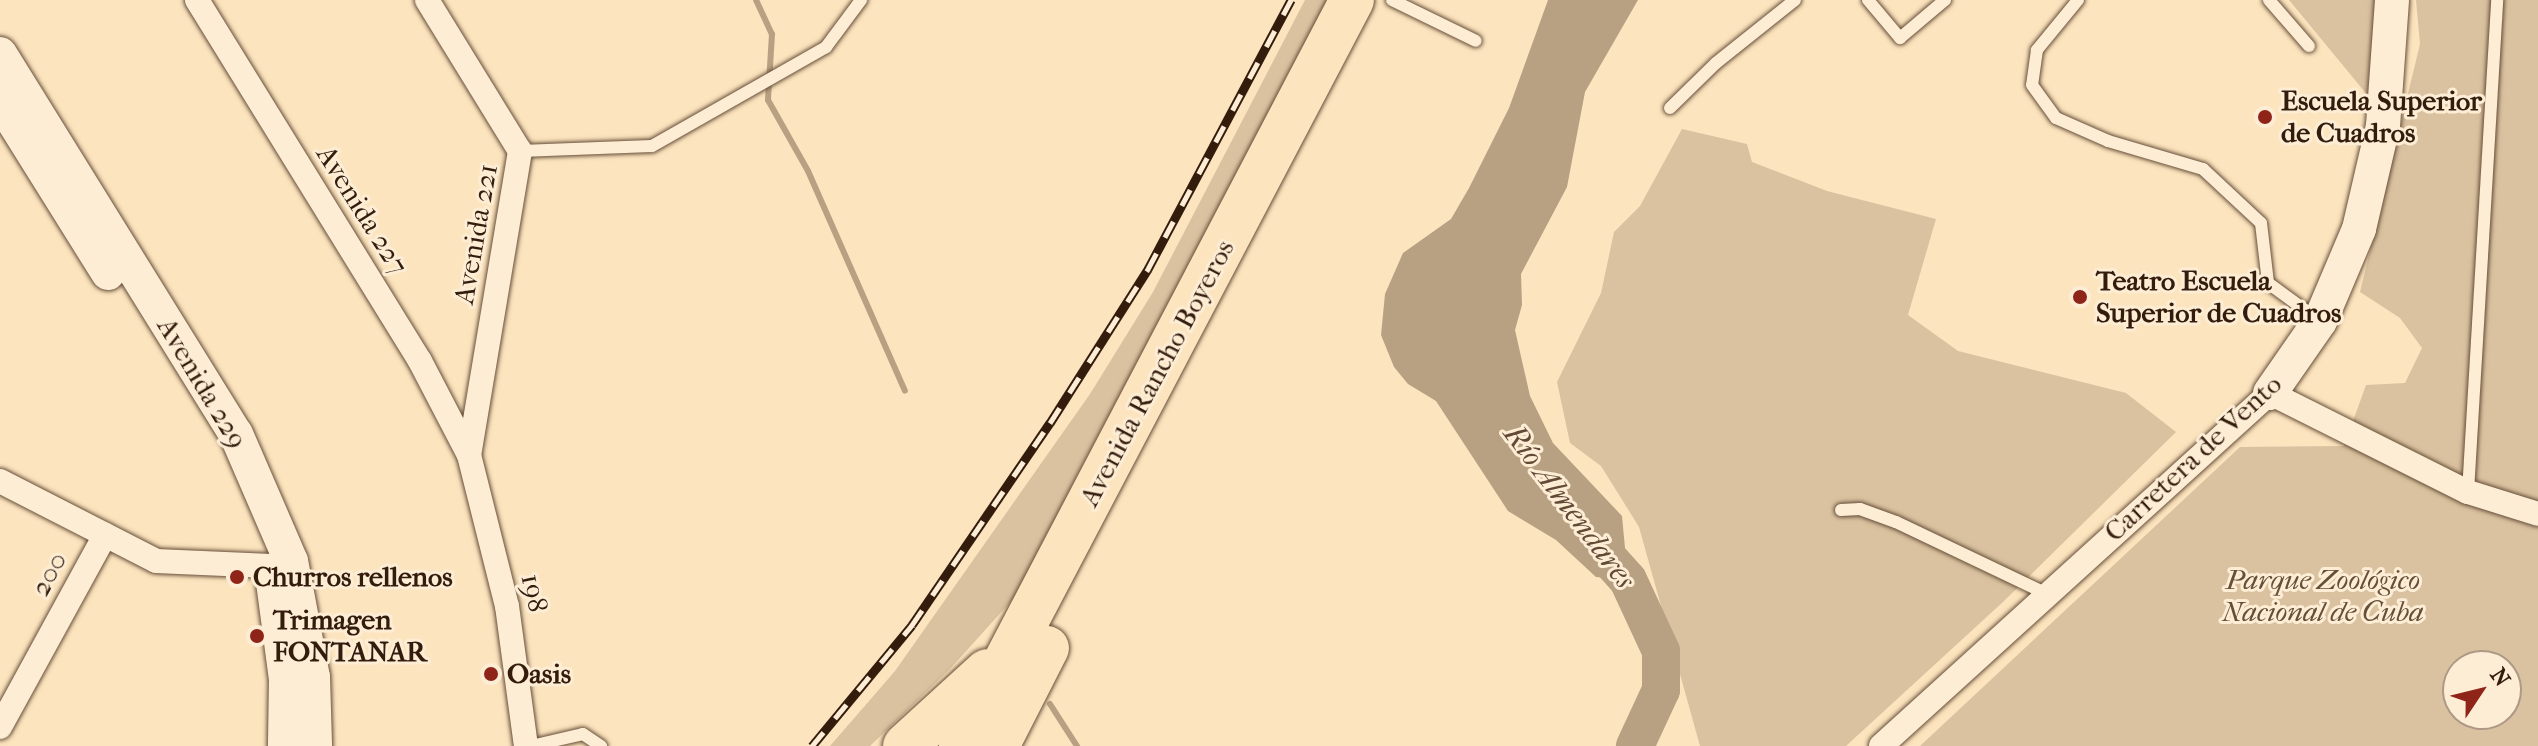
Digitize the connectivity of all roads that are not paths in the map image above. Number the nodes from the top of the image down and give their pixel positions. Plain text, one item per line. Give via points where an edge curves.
1 (197, 0) edge
2 (427, 0) edge
3 (861, 0) edge
4 (1352, 0) edge
5 (1382, 0) edge
6 (1392, 0) edge
7 (1795, 0) edge
8 (1868, 0) edge
9 (1945, 0) edge
10 (2078, 0) edge
11 (2269, 0) edge
12 (2392, 0) edge
13 (2497, 0) edge
14 (1476, 41) dead end
15 (2309, 46) dead end
16 (0, 54) edge
17 (0, 100) edge
18 (1670, 108) dead end
19 (520, 151) junction
20 (2320, 321) junction
21 (2270, 393) junction
22 (469, 455) junction
23 (0, 481) edge
24 (2468, 492) junction
25 (1841, 510) dead end
26 (2538, 514) edge
27 (105, 535) junction
28 (281, 564) junction
29 (2045, 593) junction
30 (1036, 604) junction
31 (0, 727) edge
32 (285, 746) edge
33 (315, 746) edge
34 (529, 746) edge
35 (601, 746) edge
36 (905, 746) edge
37 (961, 746) edge
38 (997, 746) edge
39 (1881, 746) edge

1 - 22 street, Avenida 227 via 420,361
2 - 19 street, Avenida 221
3 - 19 lane via 826,47 652,146
4 - 30 highway, Avenida Rancho Boyeros
5 - 38 highway, Avenida Rancho Boyeros
6 - 14 lane
7 - 18 lane
8 - 9 lane via 1900,38
10 - 20 lane via 2037,50 2032,85 2056,118 2108,141 2203,169 2261,223 2268,283
11 - 15 lane
12 - 20 street, Carretera de Vento via 2383,126 2359,229
13 - 24 lane
16 - 28 street, Avenida 229 via 236,434
17 - 28 street, Avenida 229 via 214,443
19 - 22 street, Avenida 221
20 - 21 street, Carretera de Vento
21 - 24 street
21 - 29 street, Carretera de Vento
22 - 34 street, 198 via 507,606
23 - 27 street
24 - 26 street
25 - 29 lane via 1860,509 1896,522
27 - 28 street via 156,561
27 - 31 street, 200
28 - 32 street, Avenida 229
28 - 33 street, Avenida 229 via 313,677
29 - 39 street, Carretera de Vento
30 - 36 highway via 986,673
30 - 37 highway, Avenida Rancho Boyeros
34 - 35 lane via 575,734

